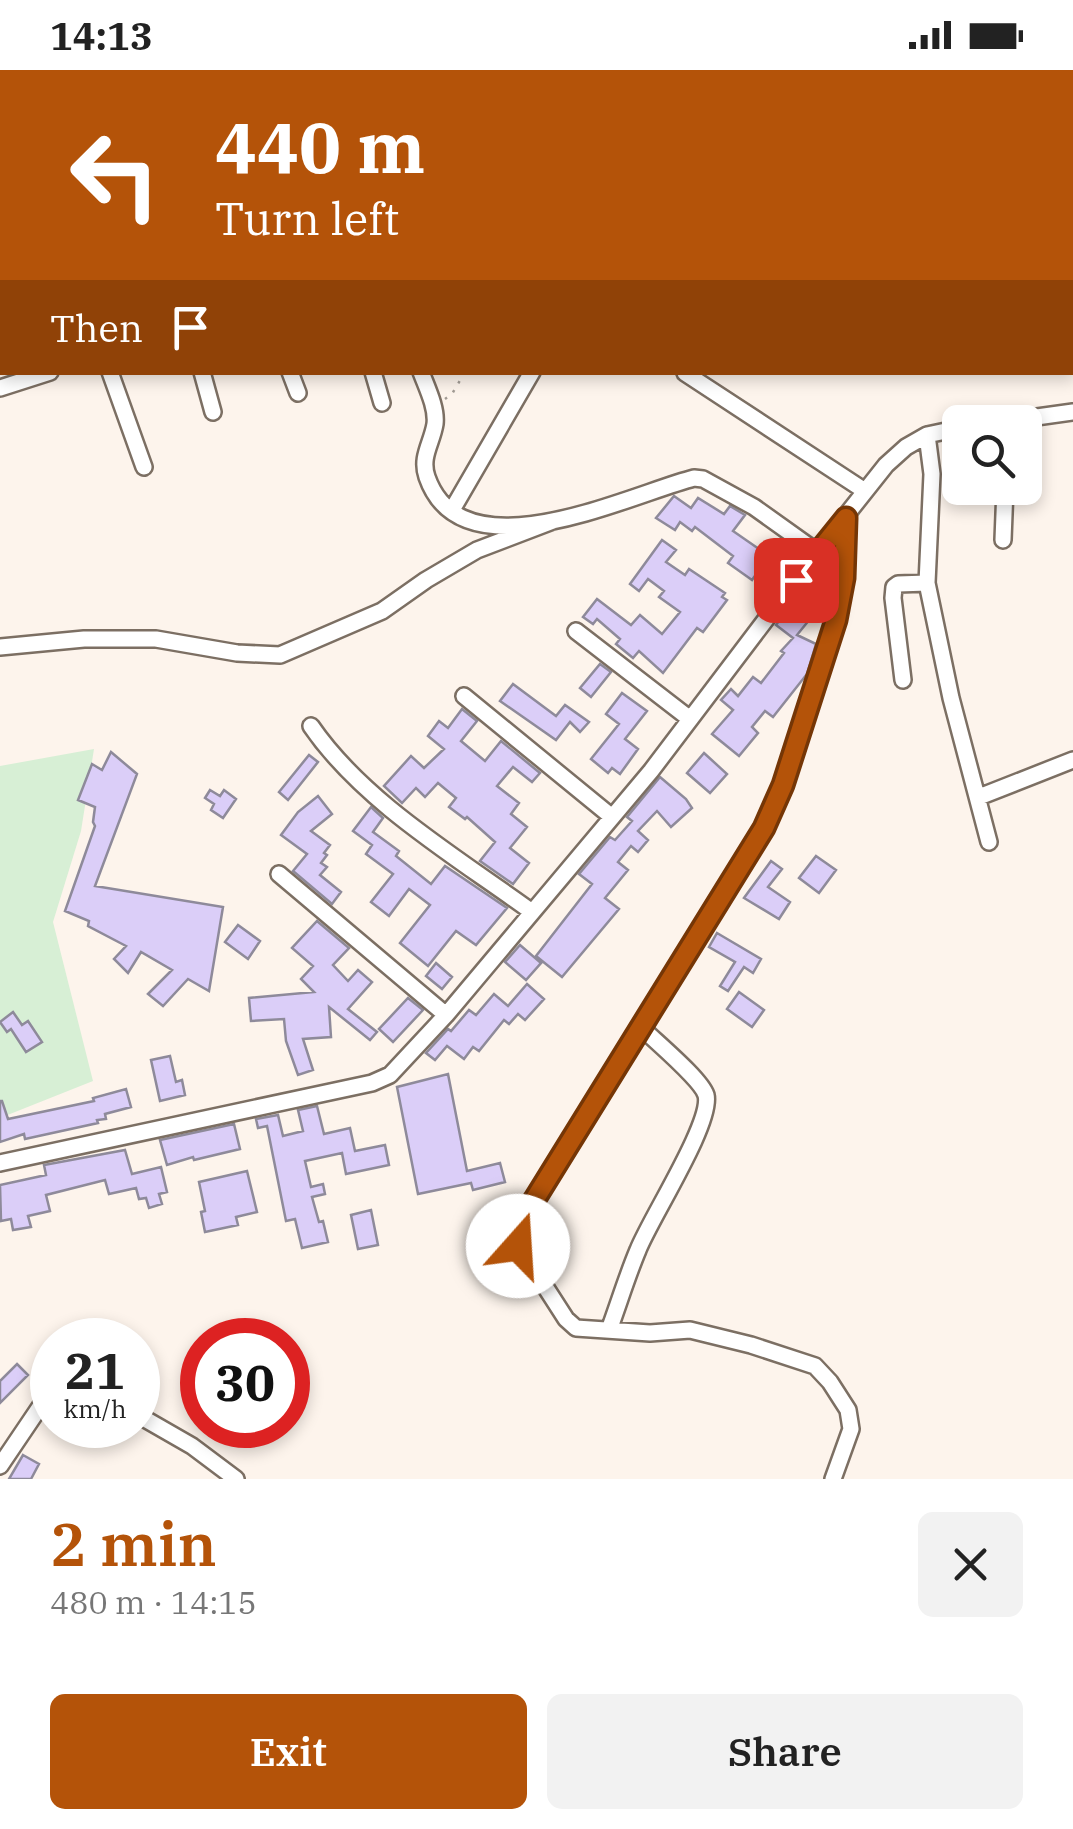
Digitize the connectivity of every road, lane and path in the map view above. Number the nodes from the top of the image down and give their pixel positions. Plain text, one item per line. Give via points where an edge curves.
1 (41, 375) edge
2 (111, 375) edge
3 (203, 375) edge
4 (291, 375) edge
5 (374, 375) edge
6 (422, 375) edge
7 (463, 375) edge
8 (530, 375) edge
9 (688, 375) edge
10 (0, 388) edge
11 (298, 392) dead end
12 (382, 402) dead end
13 (434, 408) junction
14 (212, 412) dead end
15 (1073, 412) edge
16 (1042, 417) edge
17 (942, 432) edge
18 (927, 435) junction
19 (144, 467) dead end
20 (866, 492) junction
21 (1004, 505) edge
22 (452, 510) junction
23 (846, 518) junction
24 (553, 520) junction
25 (1003, 540) dead end
26 (817, 552) junction
27 (927, 584) junction
28 (576, 631) dead end
29 (0, 647) edge
30 (904, 680) dead end
31 (464, 696) dead end
32 (690, 719) junction
33 (311, 726) dead end
34 (1073, 760) edge
35 (979, 797) junction
36 (612, 817) junction
37 (989, 842) dead end
38 (278, 874) dead end
39 (532, 912) junction
40 (446, 1015) junction
41 (642, 1028) junction
42 (0, 1163) edge
43 (609, 1330) junction
44 (30, 1422) edge
45 (160, 1428) edge
46 (0, 1466) edge
47 (236, 1479) edge
48 (833, 1479) edge

1 - 10 street
2 - 19 street
3 - 14 street
4 - 11 street
5 - 12 street
6 - 13 street
7 - 13 path
8 - 22 street
9 - 20 street
13 - 22 street via 426,475
15 - 16 street
17 - 18 street
18 - 20 street via 886,465
18 - 27 street
20 - 23 street
21 - 25 street
22 - 24 street via 485,525
23 - 26 street
23 - 41 street via 836,620 783,785 764,828
24 - 26 street via 694,478 754,507
24 - 29 street via 478,550 382,612 280,655 156,638
26 - 32 street
27 - 30 street via 894,587
27 - 35 street
28 - 32 street
31 - 36 street
32 - 36 street
33 - 39 street via 330,754 383,804
34 - 35 street
35 - 37 street
36 - 39 street
38 - 40 street
39 - 40 street
40 - 42 street via 390,1076 372,1083
41 - 43 street via 696,1080 706,1094 706,1110 639,1246
41 - 43 street via 519,1231 518,1246 566,1319 576,1328
43 - 48 street via 690,1330 815,1366 848,1410 851,1430
44 - 46 street
45 - 47 street

